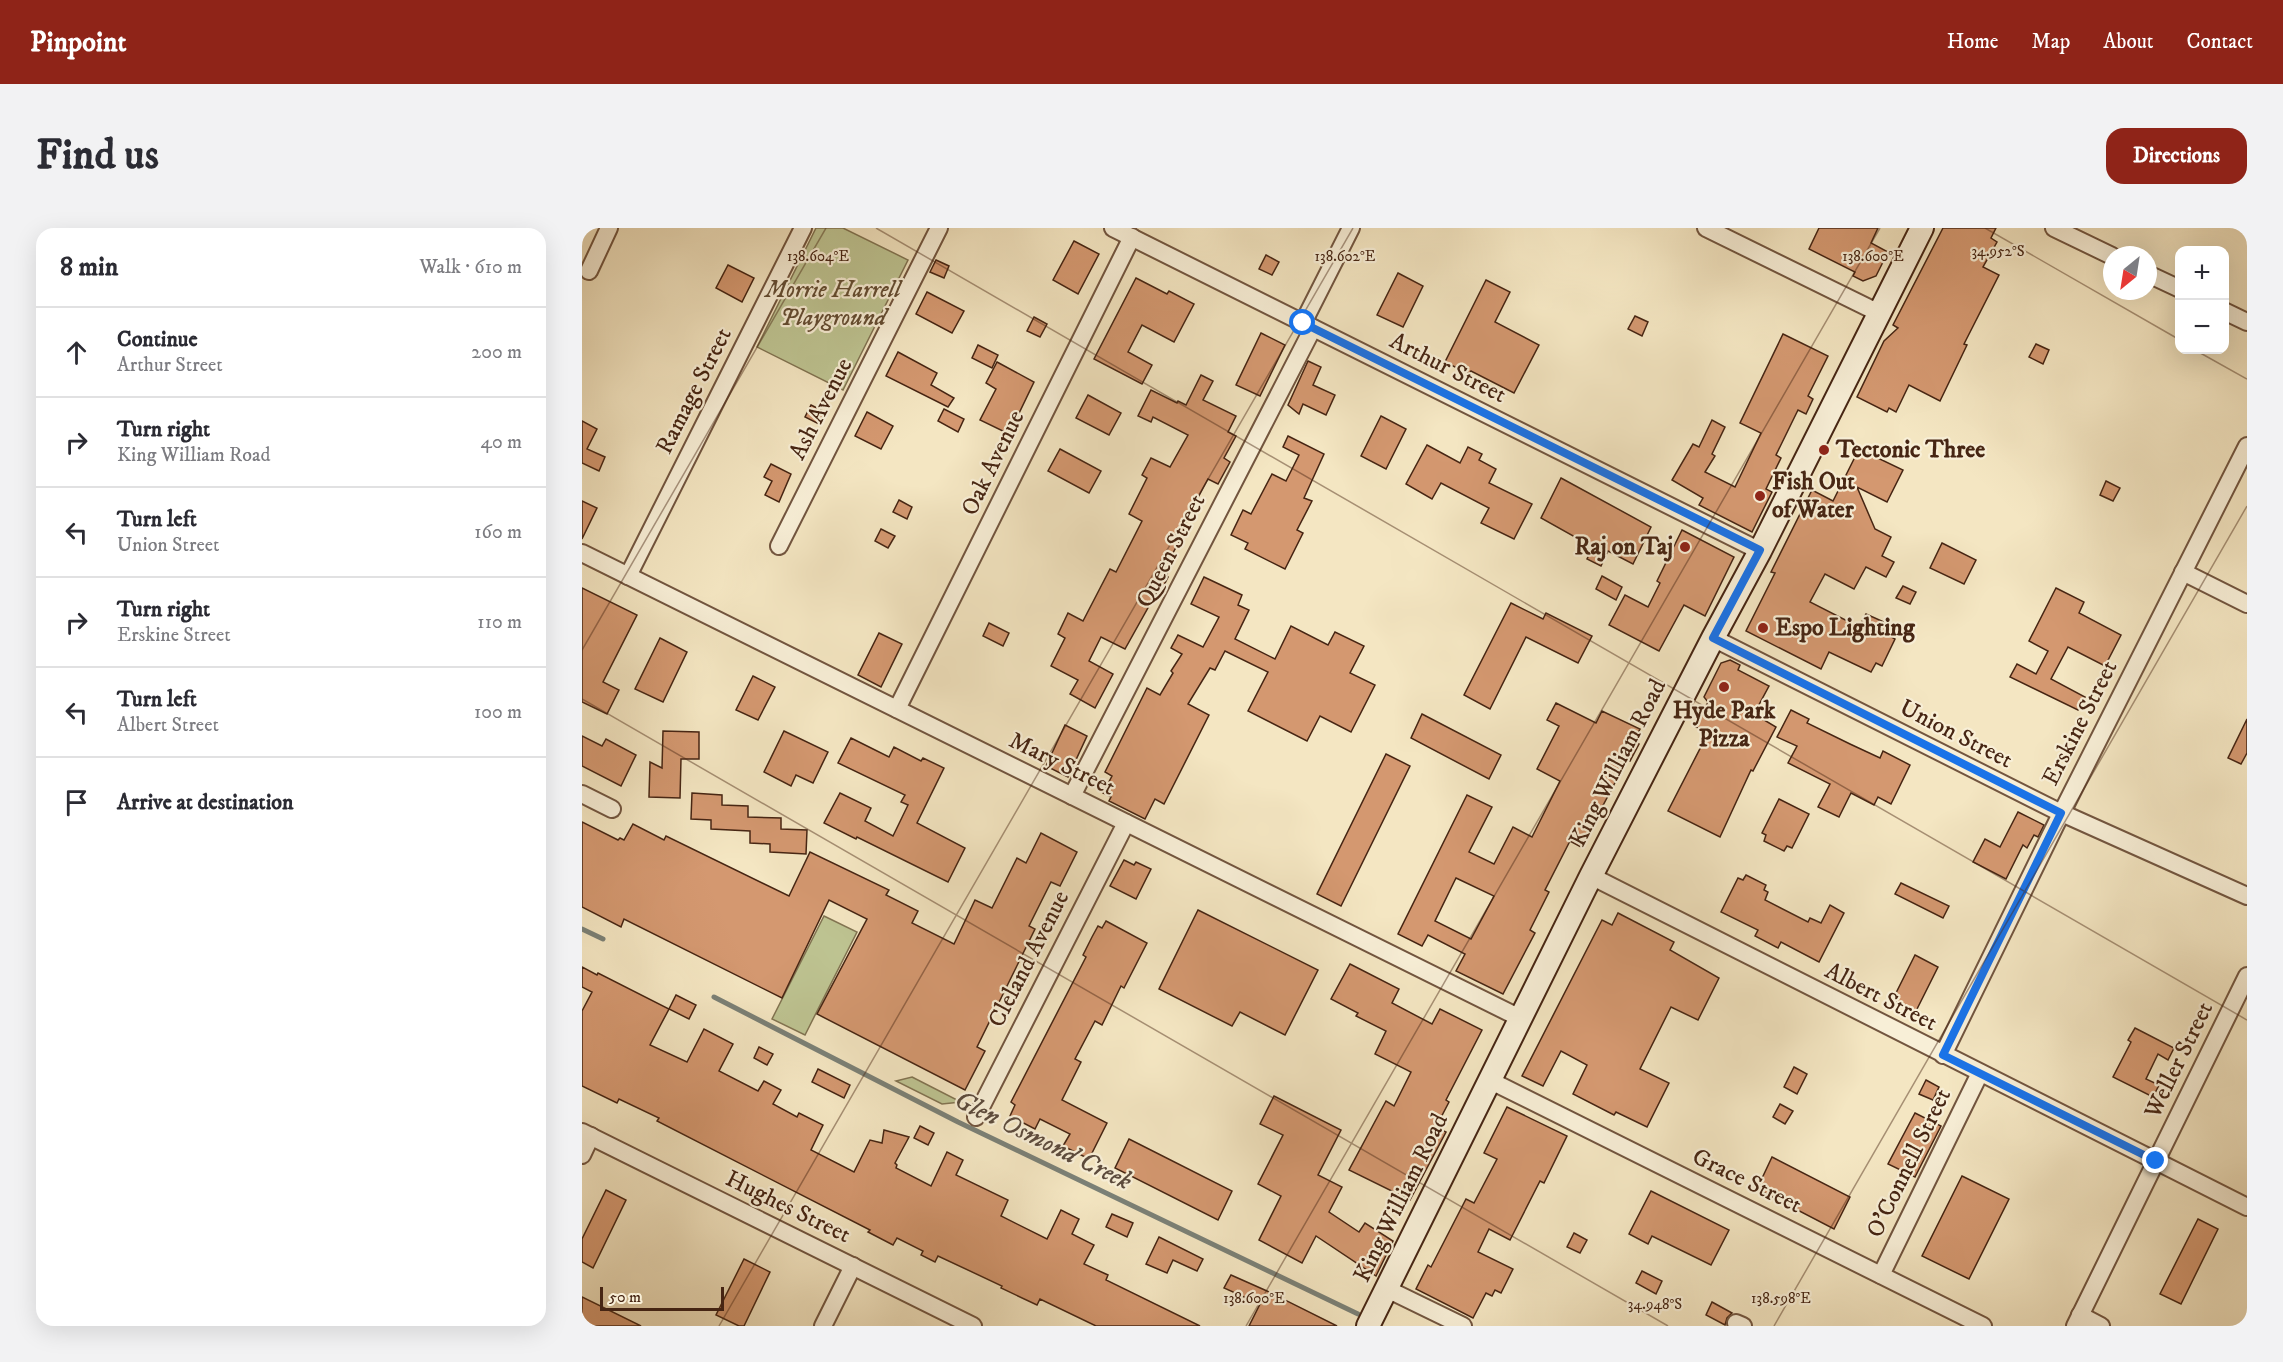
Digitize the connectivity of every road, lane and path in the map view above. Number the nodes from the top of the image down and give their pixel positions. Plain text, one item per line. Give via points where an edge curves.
1 (609, 228) edge
2 (803, 228) edge
3 (939, 228) edge
4 (1113, 228) edge
5 (1351, 228) edge
6 (1706, 228) edge
7 (1922, 228) edge
8 (2054, 228) edge
9 (1132, 237) junction
10 (2103, 252) edge
11 (589, 270) dead end
12 (2157, 278) edge
13 (2175, 287) edge
14 (1879, 313) junction
15 (2229, 313) edge
16 (2247, 322) edge
17 (1308, 325) junction
18 (2247, 446) edge
19 (779, 546) dead end
20 (1760, 550) junction
21 (582, 553) edge
22 (2183, 572) junction
23 (628, 576) junction
24 (2247, 604) edge
25 (1713, 638) junction
26 (897, 709) junction
27 (582, 794) edge
28 (1072, 796) junction
29 (612, 809) dead end
30 (2061, 813) junction
31 (1126, 823) junction
32 (1591, 876) junction
33 (2247, 896) edge
34 (2247, 976) edge
35 (1520, 1018) junction
36 (1943, 1055) junction
37 (1980, 1073) junction
38 (1489, 1080) junction
39 (976, 1117) dead end
40 (587, 1134) edge
41 (582, 1155) edge
42 (2156, 1161) junction
43 (2247, 1207) edge
44 (853, 1266) junction
45 (1881, 1275) junction
46 (1387, 1289) junction
47 (2077, 1321) edge
48 (823, 1326) edge
49 (973, 1326) edge
50 (1368, 1326) edge
51 (1463, 1326) edge
52 (1983, 1326) edge
53 (2101, 1326) edge

1 - 11 street
2 - 23 street, Ramage Street
3 - 19 street, Ash Avenue
4 - 9 street, Arthur Street
5 - 17 street, Queen Street
6 - 14 street
7 - 14 main road, King William Road
8 - 10 street
9 - 17 street, Arthur Street
9 - 26 street, Oak Avenue
12 - 13 street
14 - 20 main road, King William Road
15 - 16 street
17 - 20 street, Arthur Street
17 - 28 street, Queen Street
18 - 22 street, Erskine Street
20 - 25 main road, King William Road
21 - 23 street, Mary Street
22 - 24 street
22 - 30 street, Erskine Street
23 - 26 street, Mary Street
25 - 30 street, Union Street
25 - 32 main road, King William Road
26 - 28 street, Mary Street
27 - 29 street
28 - 31 street, Mary Street
30 - 33 street, Union Street
30 - 36 street, Erskine Street
31 - 35 street, Mary Street
31 - 39 street, Cleland Avenue
32 - 35 main road, King William Road
32 - 36 street, Albert Street
34 - 42 street, Weller Street
35 - 38 main road, King William Road
36 - 37 street, Albert Street
37 - 42 street, Albert Street
37 - 45 street, O'Connell Street
38 - 45 street, Grace Street
38 - 46 main road, King William Road
40 - 41 street
40 - 44 street, Hughes Street
42 - 43 street, Albert Street
42 - 47 street, Weller Street
44 - 48 street
44 - 49 street, Hughes Street
45 - 52 street, Grace Street
46 - 50 main road, King William Road
46 - 51 street
47 - 53 street

